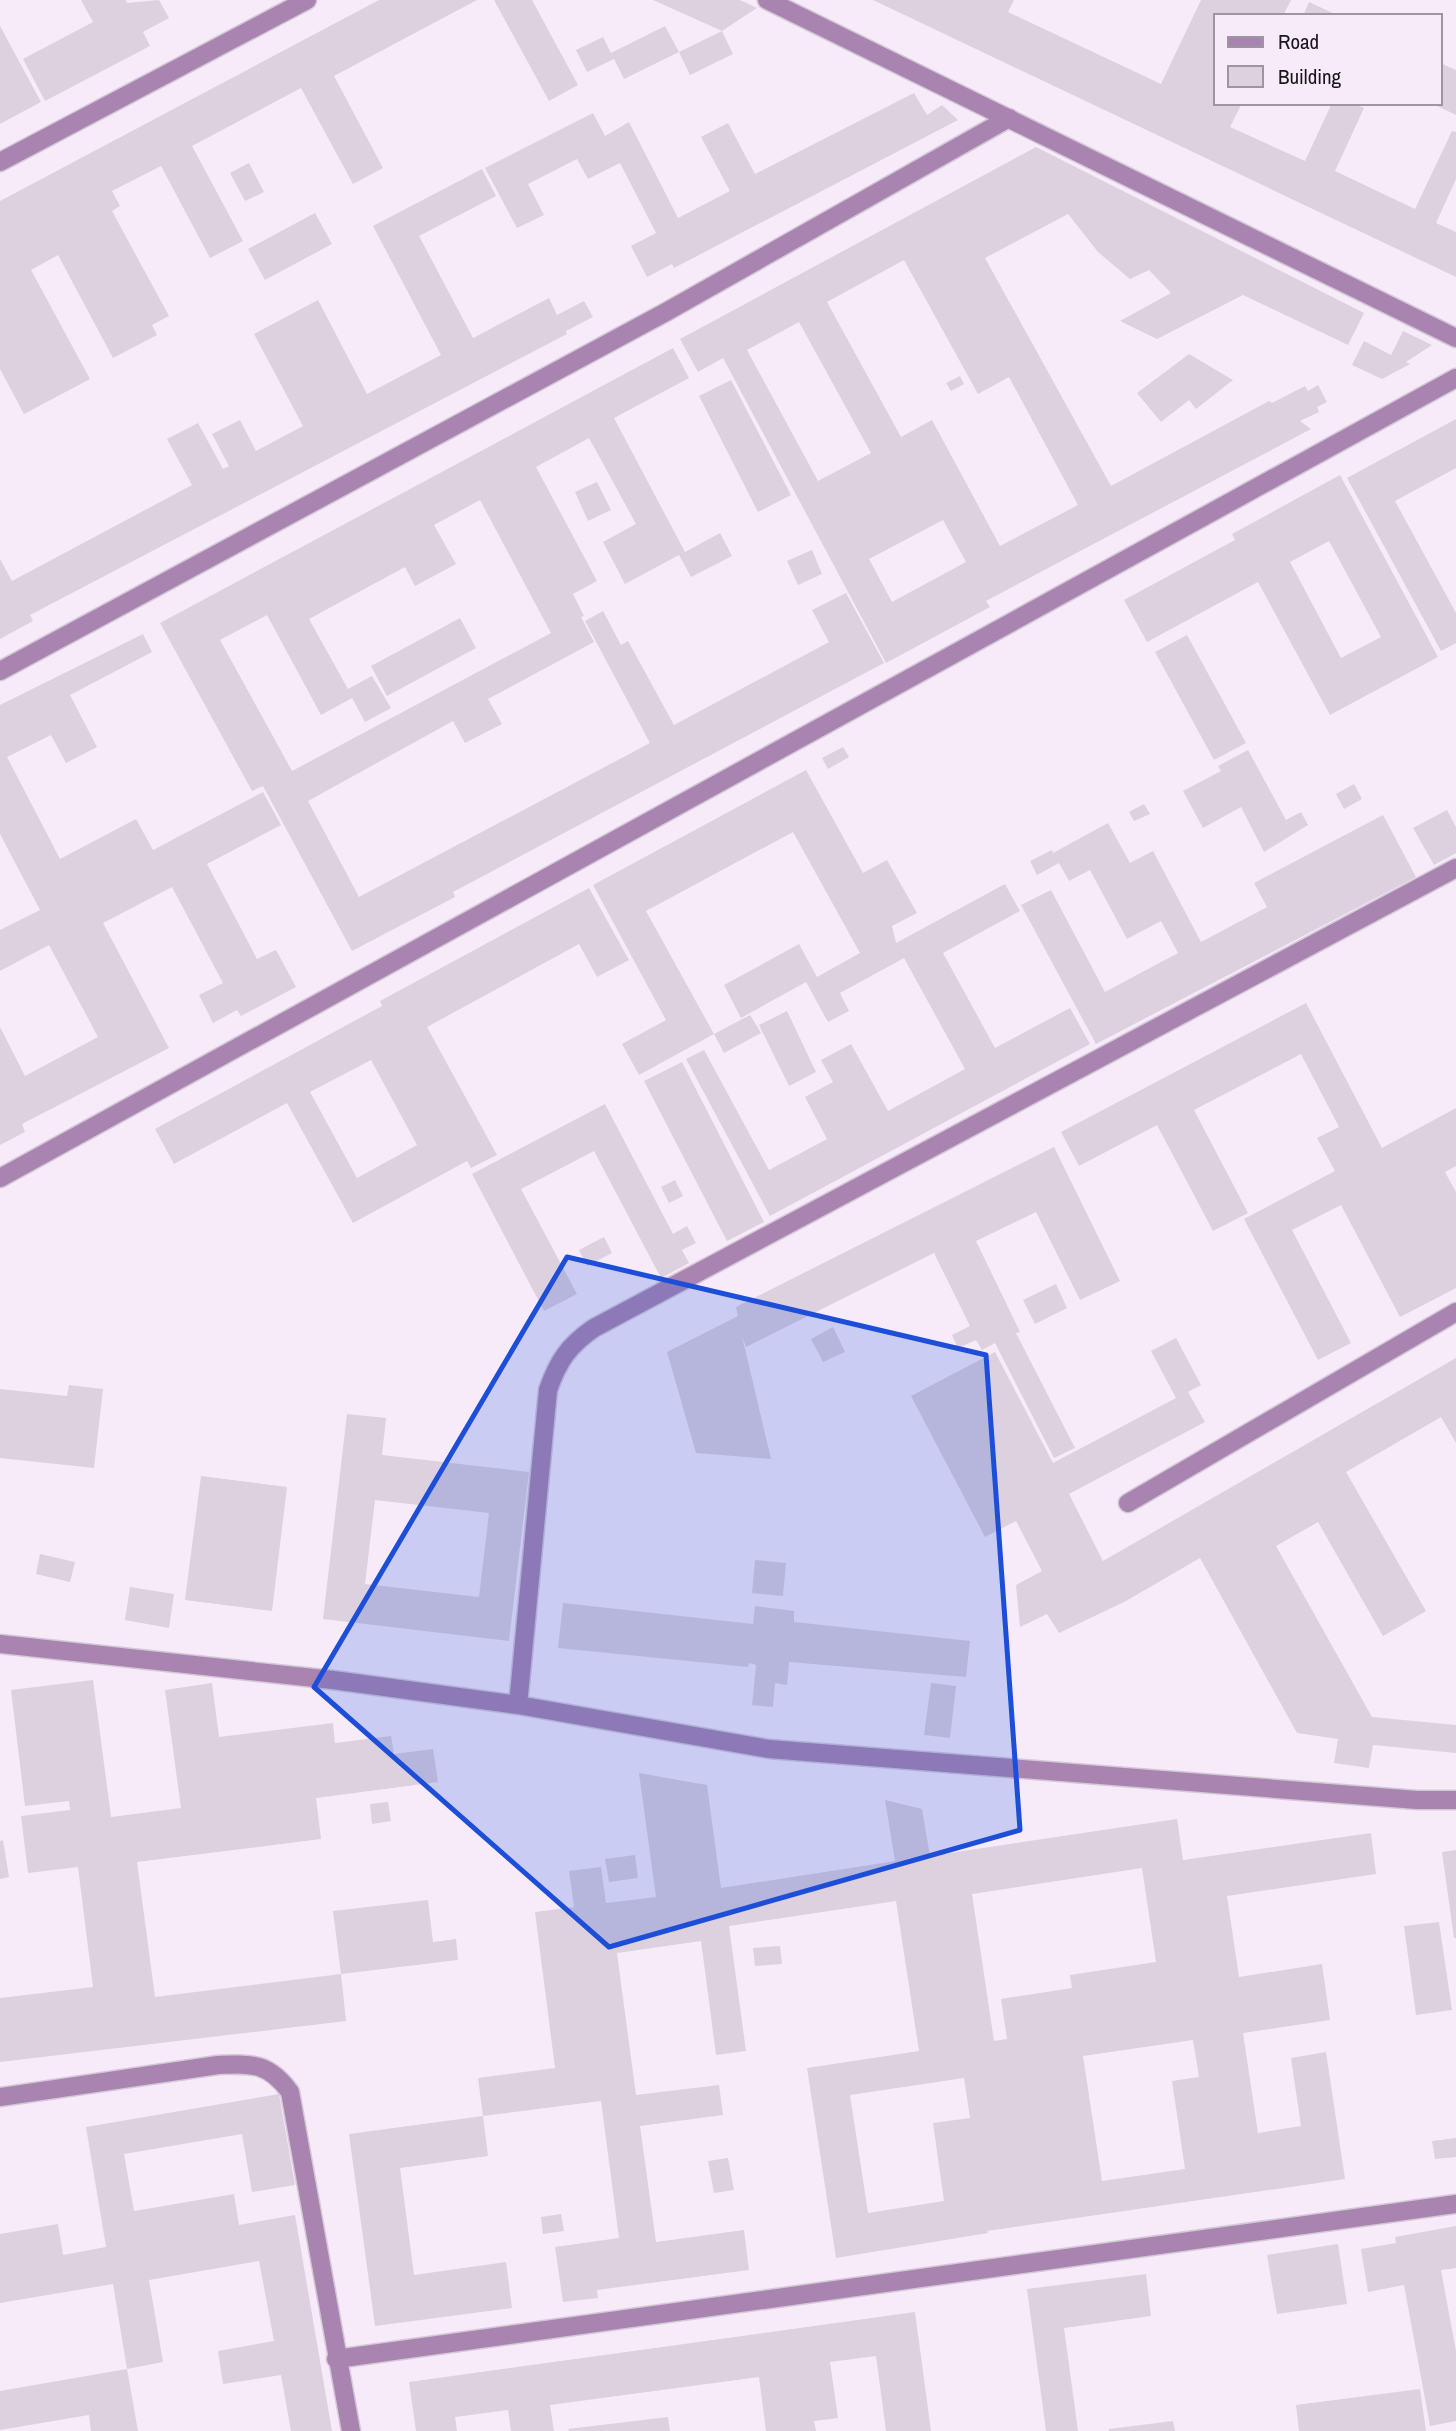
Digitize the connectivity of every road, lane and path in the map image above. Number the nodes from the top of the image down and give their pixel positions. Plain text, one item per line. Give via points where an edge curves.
1 (307, 0) edge
2 (767, 0) edge
3 (1009, 118) junction
4 (0, 162) edge
5 (1456, 338) edge
6 (1456, 378) edge
7 (0, 671) edge
8 (1456, 868) edge
9 (0, 1178) edge
10 (1456, 1312) edge
11 (1128, 1503) dead end
12 (0, 1644) edge
13 (518, 1705) junction
14 (1456, 1800) edge
15 (0, 2097) edge
16 (1456, 2204) edge
17 (336, 2359) junction
18 (351, 2431) edge

1 - 4 street
2 - 3 street
3 - 5 street
3 - 7 street via 666,312
6 - 9 street
8 - 13 street via 572,1343 548,1390
10 - 11 street
12 - 13 street
13 - 14 street via 769,1749
15 - 17 street via 218,2065 255,2065 278,2075 290,2092
16 - 17 street
17 - 18 street

